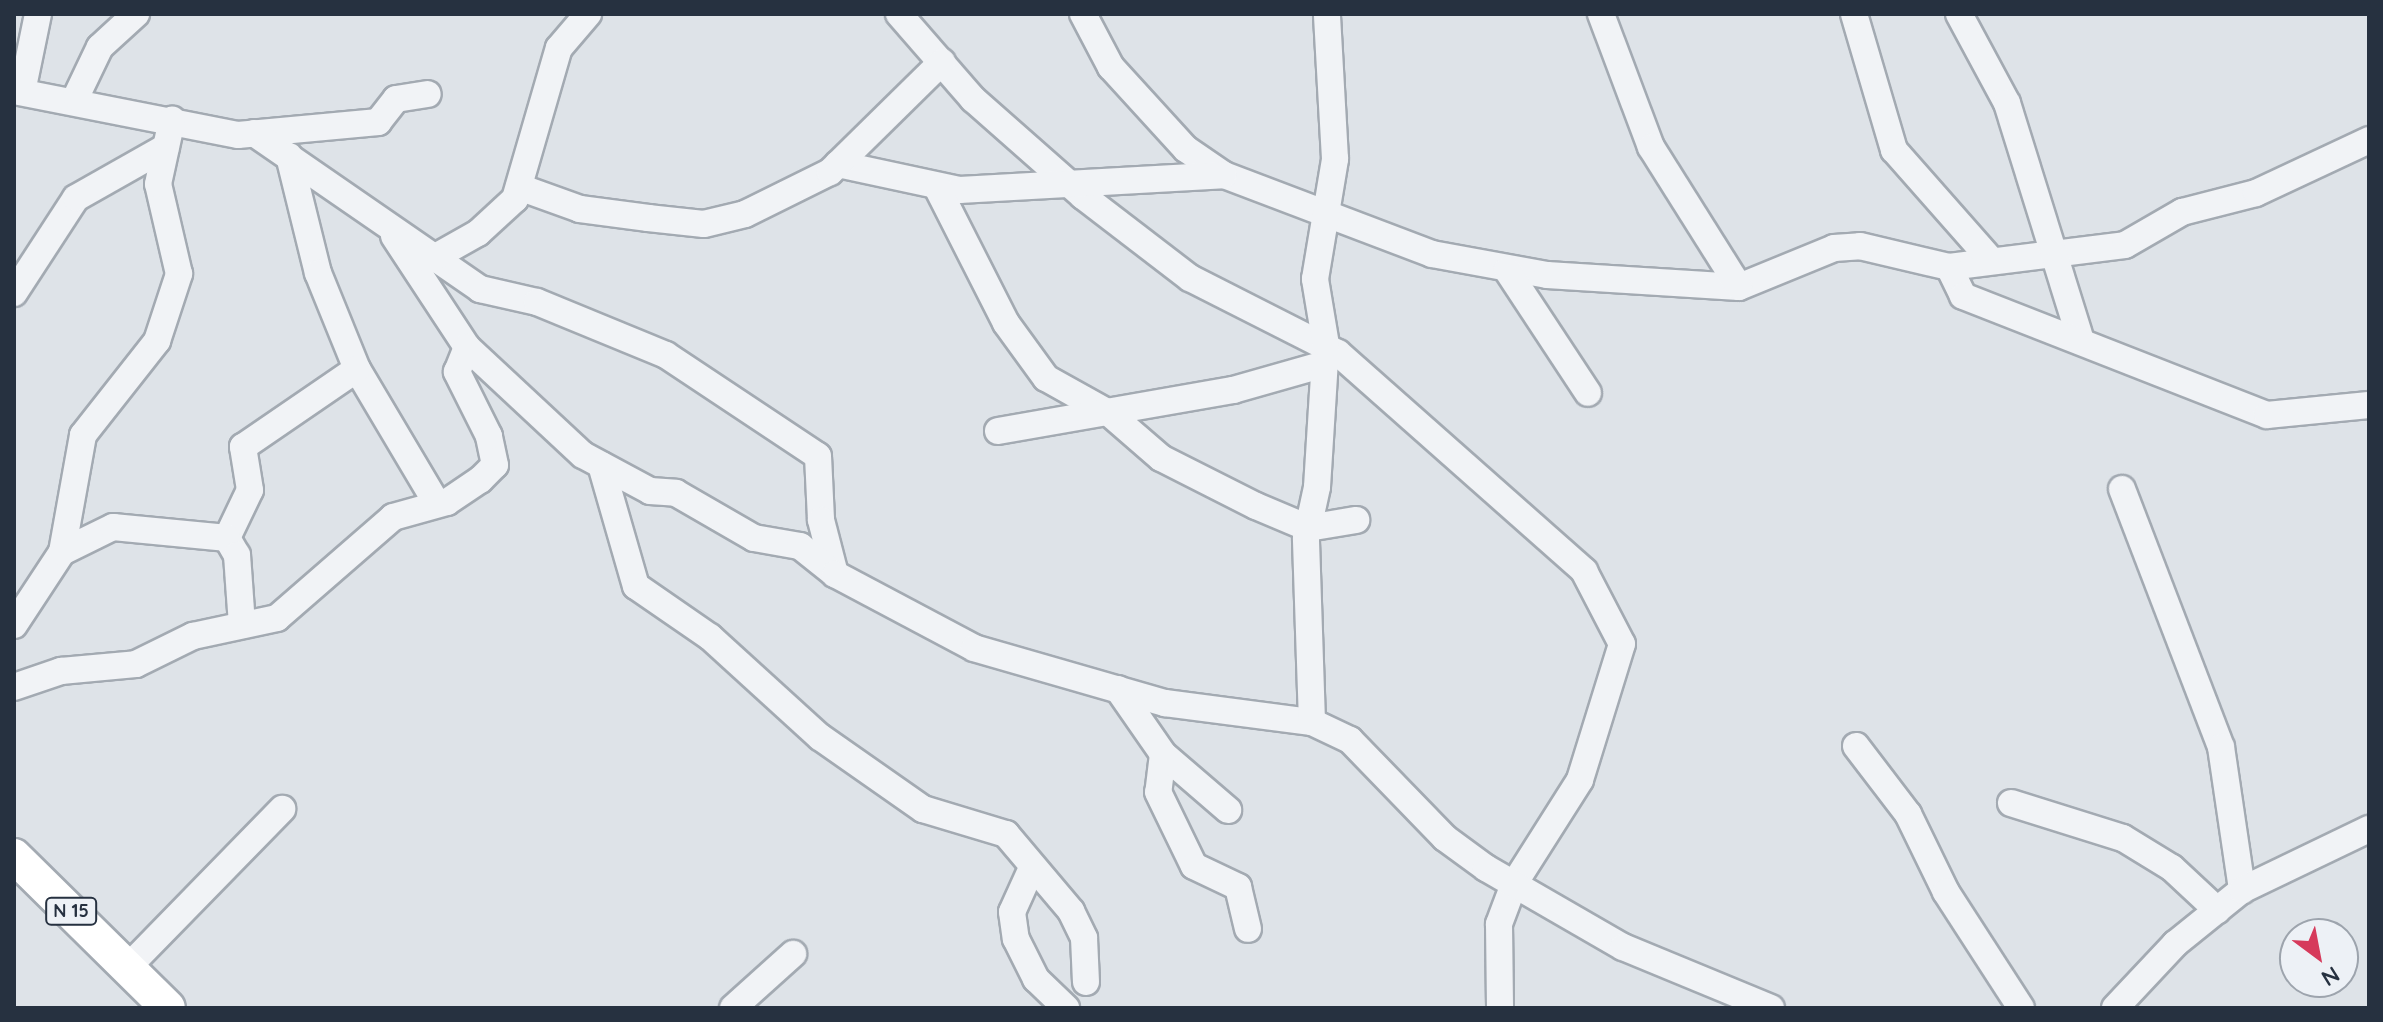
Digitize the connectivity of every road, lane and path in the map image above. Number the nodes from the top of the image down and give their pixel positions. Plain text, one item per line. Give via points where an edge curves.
1 (38, 14) edge
2 (136, 14) edge
3 (588, 14) edge
4 (899, 14) edge
5 (1083, 14) edge
6 (1327, 14) edge
7 (1601, 14) edge
8 (1854, 14) edge
9 (1959, 14) edge
10 (942, 62) junction
11 (18, 91) edge
12 (428, 94) dead end
13 (76, 97) junction
14 (172, 120) junction
15 (254, 133) junction
16 (2369, 140) edge
17 (166, 147) junction
18 (288, 153) junction
19 (838, 164) junction
20 (1224, 175) junction
21 (1069, 183) junction
22 (519, 187) junction
23 (937, 187) junction
24 (1328, 209) junction
25 (394, 236) junction
26 (2055, 254) junction
27 (430, 260) junction
28 (1992, 261) junction
29 (1949, 267) junction
30 (1507, 270) junction
31 (1739, 287) junction
32 (14, 293) edge
33 (2080, 338) junction
34 (467, 347) junction
35 (1325, 355) junction
36 (357, 369) junction
37 (1588, 393) dead end
38 (2369, 405) edge
39 (1109, 413) junction
40 (998, 431) dead end
41 (601, 465) junction
42 (2122, 489) dead end
43 (437, 504) junction
44 (1356, 520) dead end
45 (1308, 528) junction
46 (227, 538) junction
47 (62, 552) junction
48 (835, 574) junction
49 (14, 625) edge
50 (242, 625) junction
51 (14, 687) edge
52 (1118, 689) junction
53 (1312, 722) junction
54 (1856, 746) dead end
55 (1163, 754) junction
56 (2011, 803) dead end
57 (282, 809) dead end
58 (1228, 810) dead end
59 (2369, 829) edge
60 (14, 856) edge
61 (1031, 870) junction
62 (1514, 884) junction
63 (2242, 890) junction
64 (2217, 910) junction
65 (1248, 929) dead end
66 (793, 954) dead end
67 (128, 967) junction
68 (1086, 982) dead end
69 (168, 1008) edge
70 (733, 1008) edge
71 (1066, 1008) edge
72 (1500, 1008) edge
73 (1771, 1008) edge
74 (2021, 1008) edge
75 (2115, 1008) edge

1 - 11 street
2 - 13 street via 100,47
3 - 22 street via 559,48
4 - 10 street
5 - 20 street via 1111,67 1186,149
6 - 24 street via 1335,159
7 - 31 street via 1651,147
8 - 28 street via 1894,150
9 - 26 street via 2007,103
10 - 19 street
10 - 21 street
11 - 13 street
12 - 15 street via 396,99 378,122
13 - 14 street
14 - 15 street
14 - 17 street
15 - 18 street
16 - 26 street via 2256,193 2182,212 2125,245
17 - 32 street via 76,198
17 - 47 street via 158,184 179,274 157,341 83,435
18 - 25 street via 310,178
18 - 36 street via 318,273
19 - 22 street via 791,195 704,224 580,209
19 - 23 street
20 - 21 street
20 - 24 street
21 - 23 street
21 - 35 street via 1190,278
22 - 27 street via 501,215
23 - 39 street via 1026,356 1046,378
24 - 30 street via 1432,254
24 - 35 street via 1315,279
25 - 27 street
25 - 34 street
26 - 28 street
26 - 33 street
27 - 48 street via 480,289 537,302 666,355 818,456 821,520
28 - 29 street
29 - 31 street via 1860,246 1834,248
29 - 33 street via 1963,296
30 - 31 street
30 - 37 street
33 - 38 street via 2267,415
34 - 41 street
34 - 43 street via 457,372 489,436 495,465
35 - 39 street
35 - 45 street
35 - 62 street via 1465,458 1584,571 1622,644 1580,780
36 - 43 street
36 - 46 street via 243,447 250,490
39 - 40 street
39 - 45 street via 1161,458
41 - 48 street via 650,491 676,493 754,538 800,546
41 - 61 street via 636,586 710,637 820,737 923,809 1006,834
42 - 63 street via 2221,747
43 - 50 street via 393,517 277,618
44 - 45 street
45 - 53 street
46 - 47 street via 113,527
46 - 50 street via 237,555
47 - 49 street
48 - 52 street via 974,648
50 - 51 street via 193,636 136,664 61,671
52 - 53 street via 1218,714
52 - 55 street
53 - 62 street via 1350,740 1445,838
54 - 74 street via 1908,814 1946,892
55 - 58 street
55 - 65 street via 1158,792 1168,815 1194,866 1238,887
56 - 64 street via 2123,838 2172,868
57 - 67 street
59 - 63 street
60 - 67 main road, N 15
61 - 68 street via 1071,911 1084,938
61 - 71 street via 1012,912 1016,939 1036,979
62 - 72 street via 1499,924
62 - 73 street via 1623,947
63 - 64 street
64 - 75 street
66 - 70 street
67 - 69 main road, N 15

